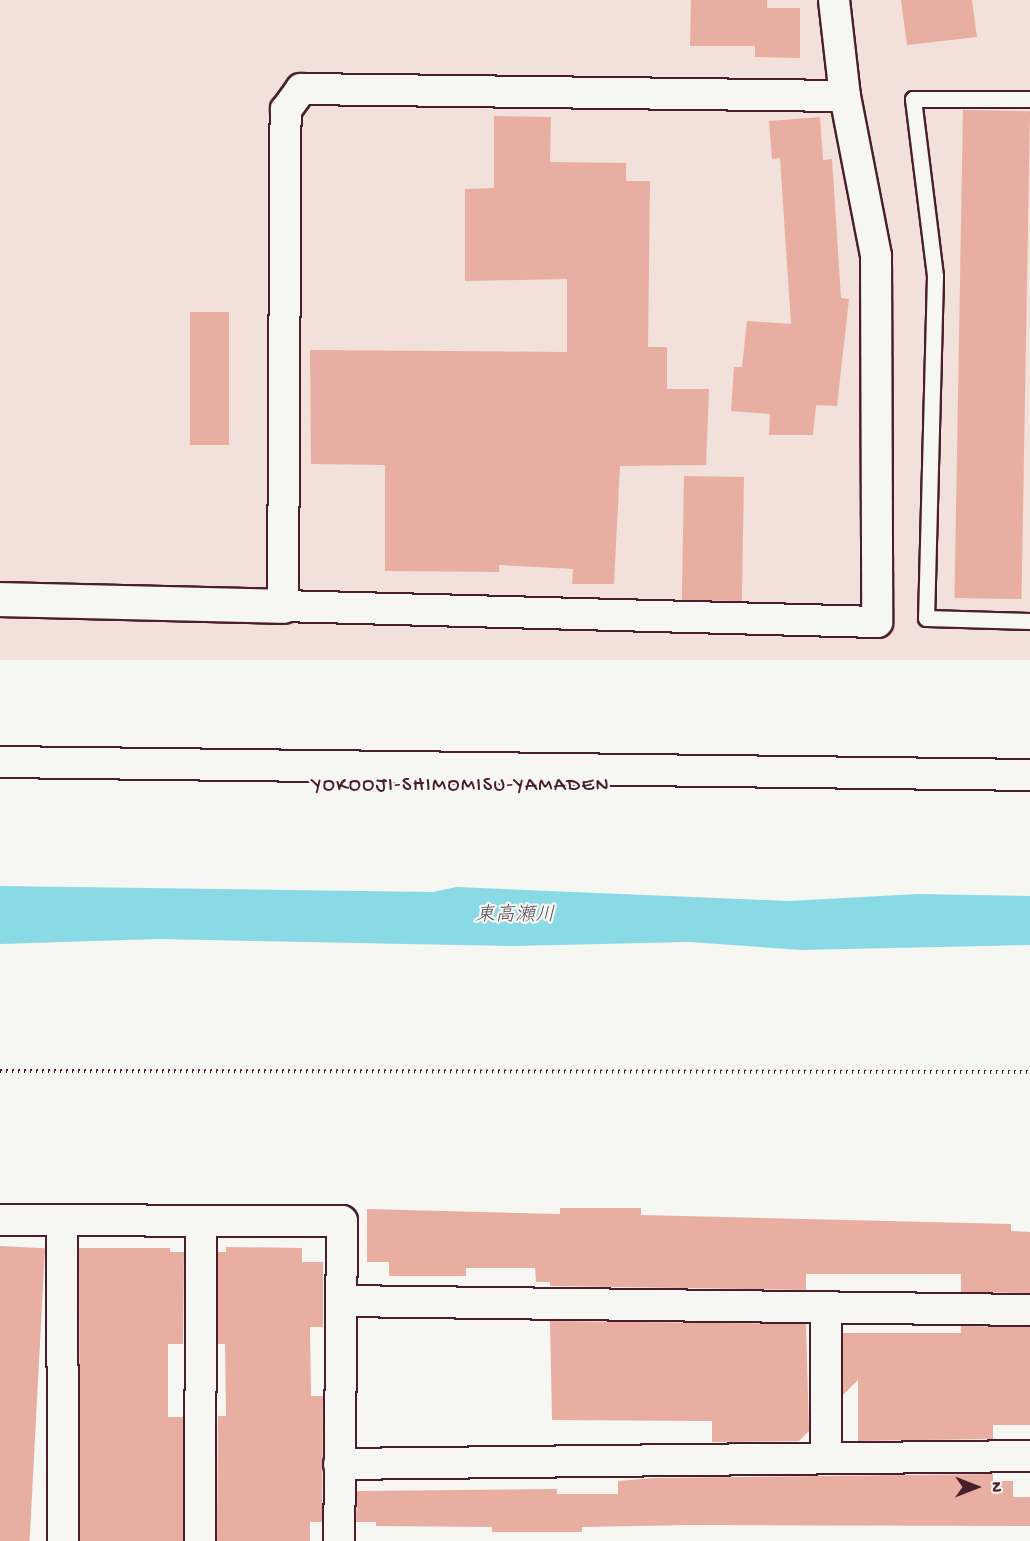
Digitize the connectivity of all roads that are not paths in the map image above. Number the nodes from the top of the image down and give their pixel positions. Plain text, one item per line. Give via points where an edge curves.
1 (834, 0) edge
2 (845, 96) junction
3 (1030, 99) edge
4 (0, 599) edge
5 (283, 606) junction
6 (1030, 621) edge
7 (0, 762) edge
8 (1030, 775) edge
9 (0, 1220) edge
10 (62, 1220) junction
11 (201, 1221) junction
12 (341, 1301) junction
13 (826, 1307) junction
14 (1030, 1310) edge
15 (1030, 1456) edge
16 (826, 1458) junction
17 (339, 1464) junction
18 (63, 1541) edge
19 (200, 1541) edge
20 (339, 1541) edge

1 - 2 street
2 - 5 street via 300,89 286,110
2 - 5 street via 876,256 877,622
3 - 6 lane via 913,99 935,276 926,618
4 - 5 street
7 - 8 street
9 - 10 street
10 - 11 street
10 - 18 street
11 - 12 street via 342,1221
11 - 19 street
12 - 13 street
12 - 17 street
13 - 14 street
13 - 16 street
15 - 16 street
16 - 17 street
17 - 20 street

